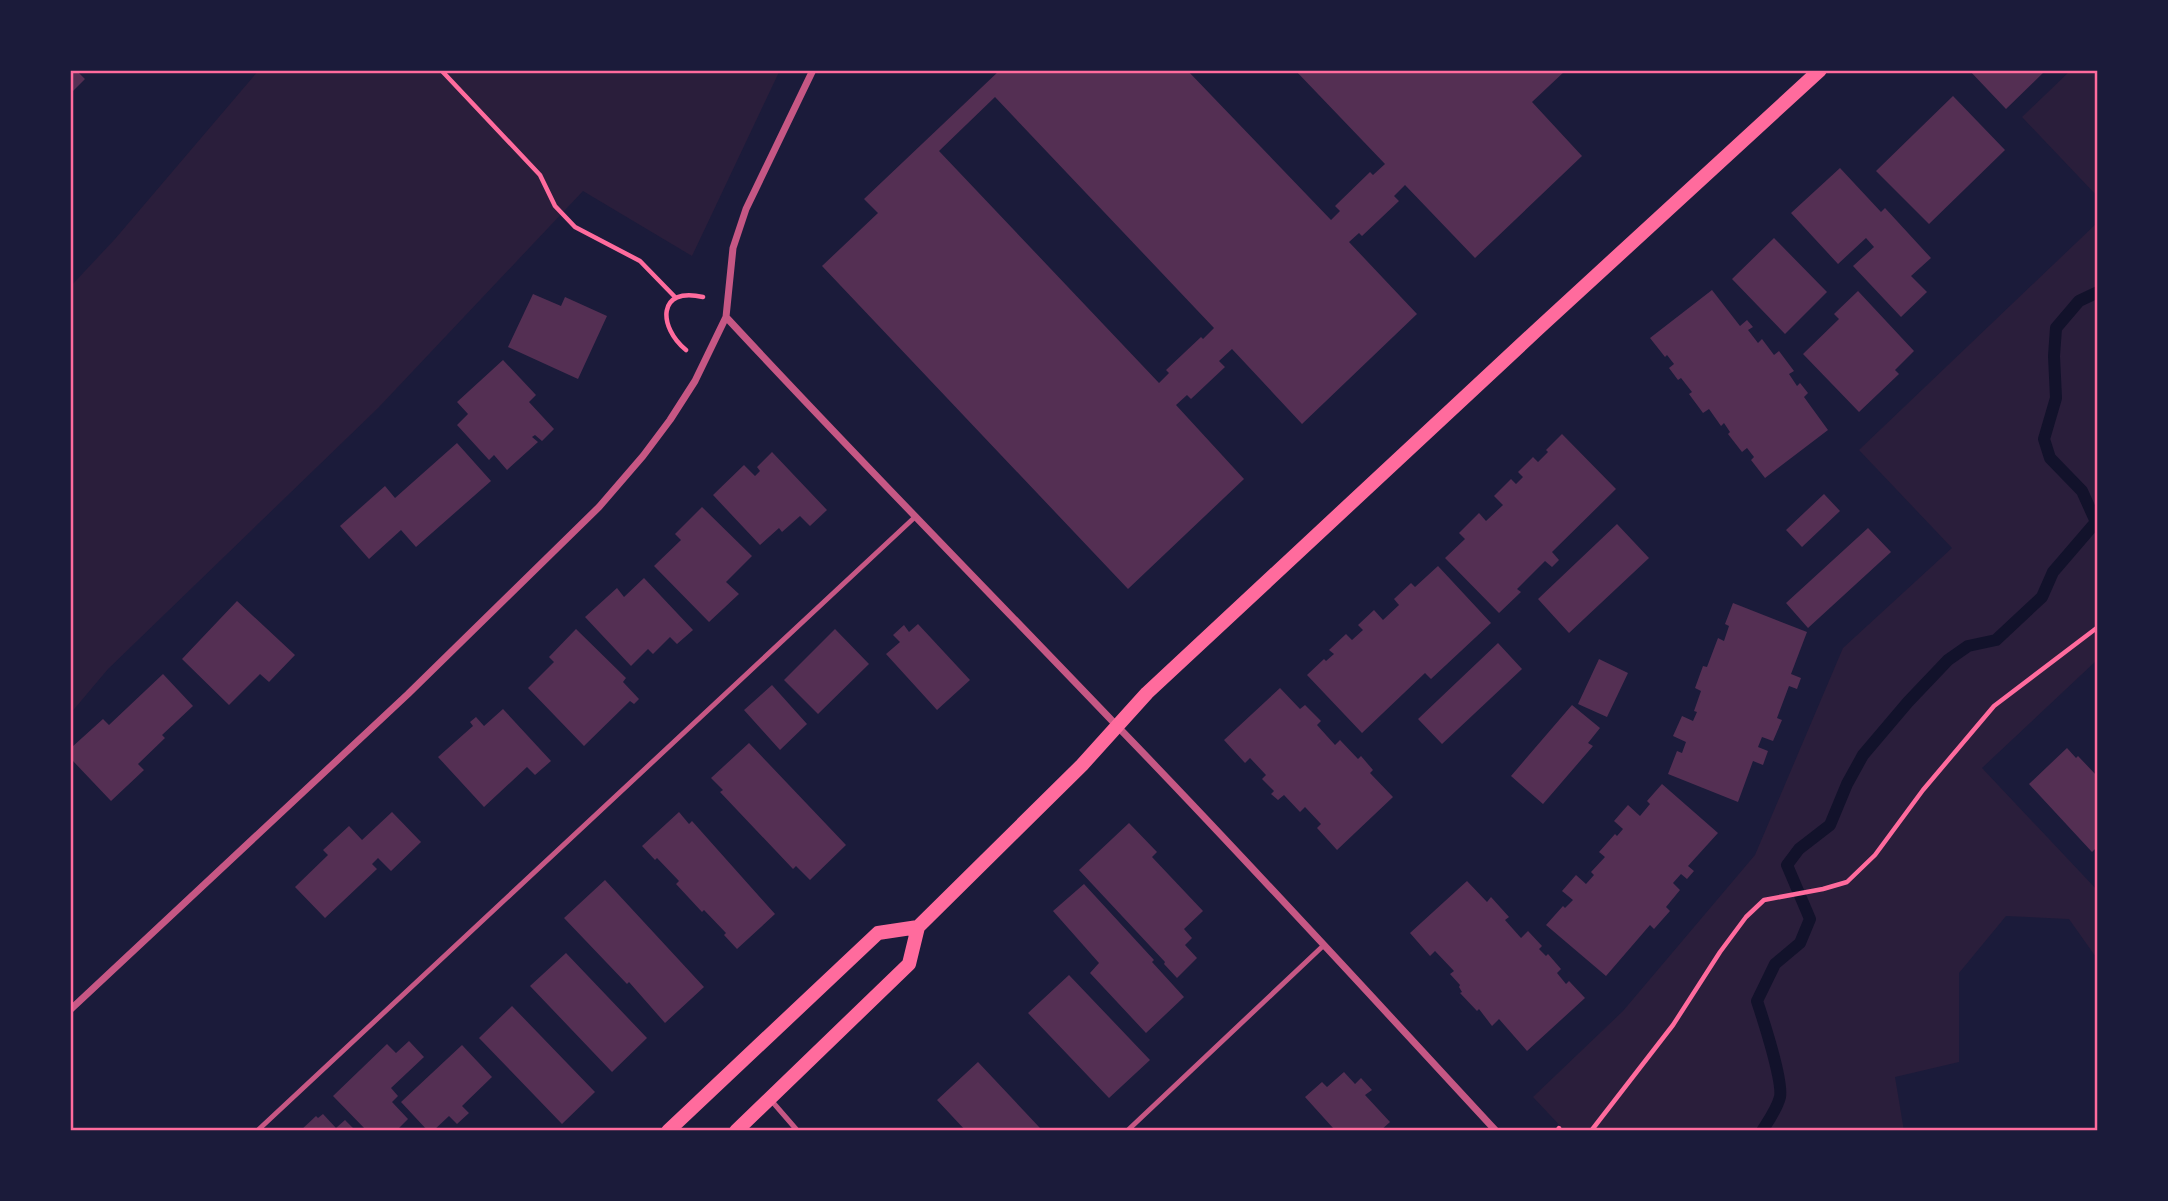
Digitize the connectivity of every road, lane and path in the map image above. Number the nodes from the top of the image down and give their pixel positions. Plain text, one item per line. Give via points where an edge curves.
1 (441, 70) edge
2 (813, 70) edge
3 (1821, 70) edge
4 (675, 298) junction
5 (703, 298) dead end
6 (726, 317) junction
7 (687, 352) dead end
8 (915, 517) junction
9 (2098, 627) edge
10 (1118, 727) junction
11 (918, 927) junction
12 (1324, 945) junction
13 (70, 1010) edge
14 (770, 1099) junction
15 (796, 1129) dead end
16 (257, 1131) edge
17 (668, 1131) edge
18 (736, 1131) edge
19 (1127, 1131) edge
20 (1496, 1131) edge
21 (1591, 1131) edge

1 - 4 path via 540,174 555,206 575,227 640,261
2 - 6 street via 746,209 733,248
3 - 10 main road via 1147,693
4 - 5 path via 683,294
4 - 7 path via 666,318 669,331
6 - 8 street
6 - 13 street via 695,382 670,420 598,506 408,694
8 - 10 street
8 - 16 lane
9 - 21 path via 1994,706 1875,855 1847,882 1764,900 1745,917 1673,1026
10 - 11 main road
10 - 12 street
11 - 14 main road via 909,964
11 - 17 main road via 878,933
12 - 19 lane
12 - 20 street
14 - 15 lane
14 - 18 main road

